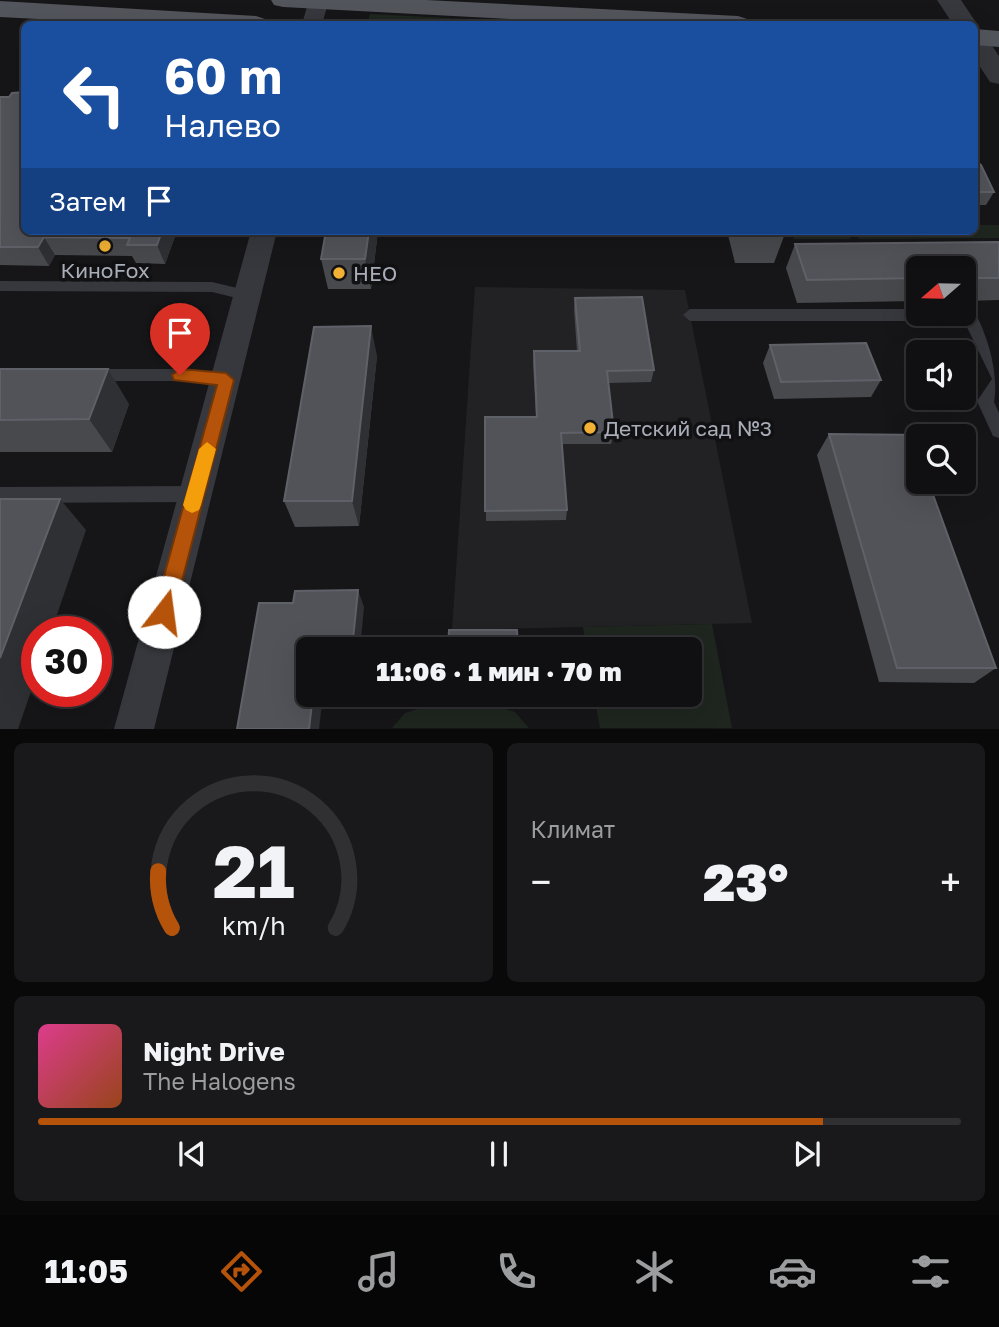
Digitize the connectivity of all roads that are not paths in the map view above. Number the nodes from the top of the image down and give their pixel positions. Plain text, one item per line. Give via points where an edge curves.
1 (283, 0) edge
2 (949, 0) edge
3 (0, 9) edge
4 (316, 9) edge
5 (205, 21) edge
6 (654, 21) edge
7 (963, 21) edge
8 (978, 42) edge
9 (993, 62) edge
10 (263, 235) edge
11 (0, 285) edge
12 (248, 296) junction
13 (690, 314) dead end
14 (69, 376) edge
15 (999, 379) edge
16 (226, 380) junction
17 (999, 431) edge
18 (195, 494) junction
19 (0, 495) edge
20 (134, 729) edge

1 - 4 main road
2 - 7 street
3 - 5 main road
4 - 6 main road
8 - 9 main road
10 - 12 street
11 - 12 lane via 212,287
12 - 16 street
13 - 15 lane via 970,315
14 - 16 lane via 180,375
15 - 17 lane via 985,401
16 - 18 street
18 - 19 lane
18 - 20 street

